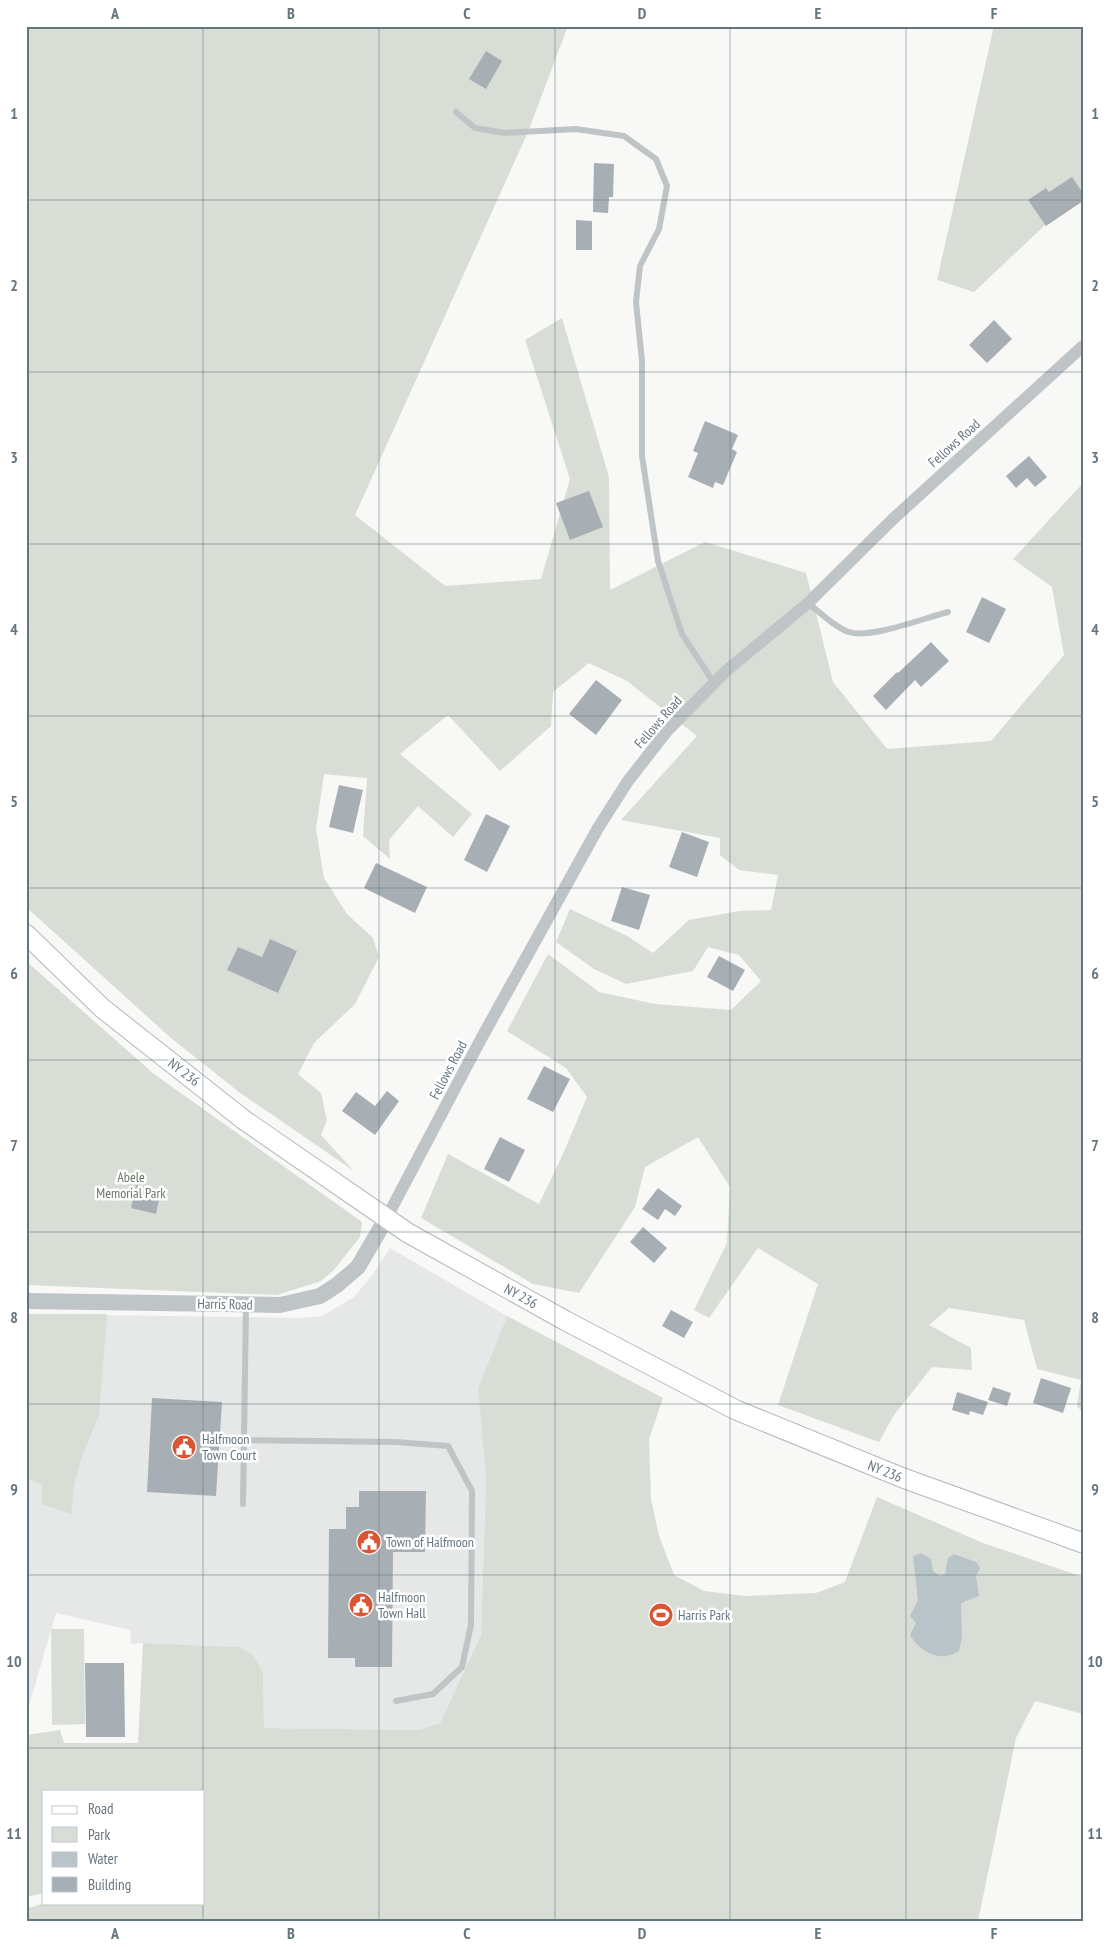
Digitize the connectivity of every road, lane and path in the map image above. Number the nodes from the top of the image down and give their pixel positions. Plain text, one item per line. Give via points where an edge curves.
1 (456, 112) dead end
2 (1083, 346) edge
3 (808, 603) junction
4 (948, 612) dead end
5 (714, 683) junction
6 (26, 934) edge
7 (386, 1219) junction
8 (26, 1301) edge
9 (246, 1304) junction
10 (244, 1440) junction
11 (243, 1504) dead end
12 (1083, 1542) edge
13 (396, 1701) dead end

1 - 5 lane via 475,128 505,133 576,129 624,136 656,159 667,186 658,229 640,266 636,302 642,361 642,456 658,561 682,634
2 - 3 street, Fellows Road via 894,519
3 - 4 lane via 840,628 866,634
3 - 5 street, Fellows Road
5 - 7 street, Fellows Road via 667,731 628,781 598,828
6 - 7 main road, NY 236 / NY 236 via 102,1008 231,1110
7 - 9 street, Harris Road via 358,1267 320,1296 280,1305
7 - 12 main road, NY 236 / NY 236 via 566,1321 736,1410 903,1478
8 - 9 street, Harris Road
9 - 10 lane
10 - 11 lane
10 - 13 lane via 448,1446 472,1491 471,1625 462,1667 433,1694

